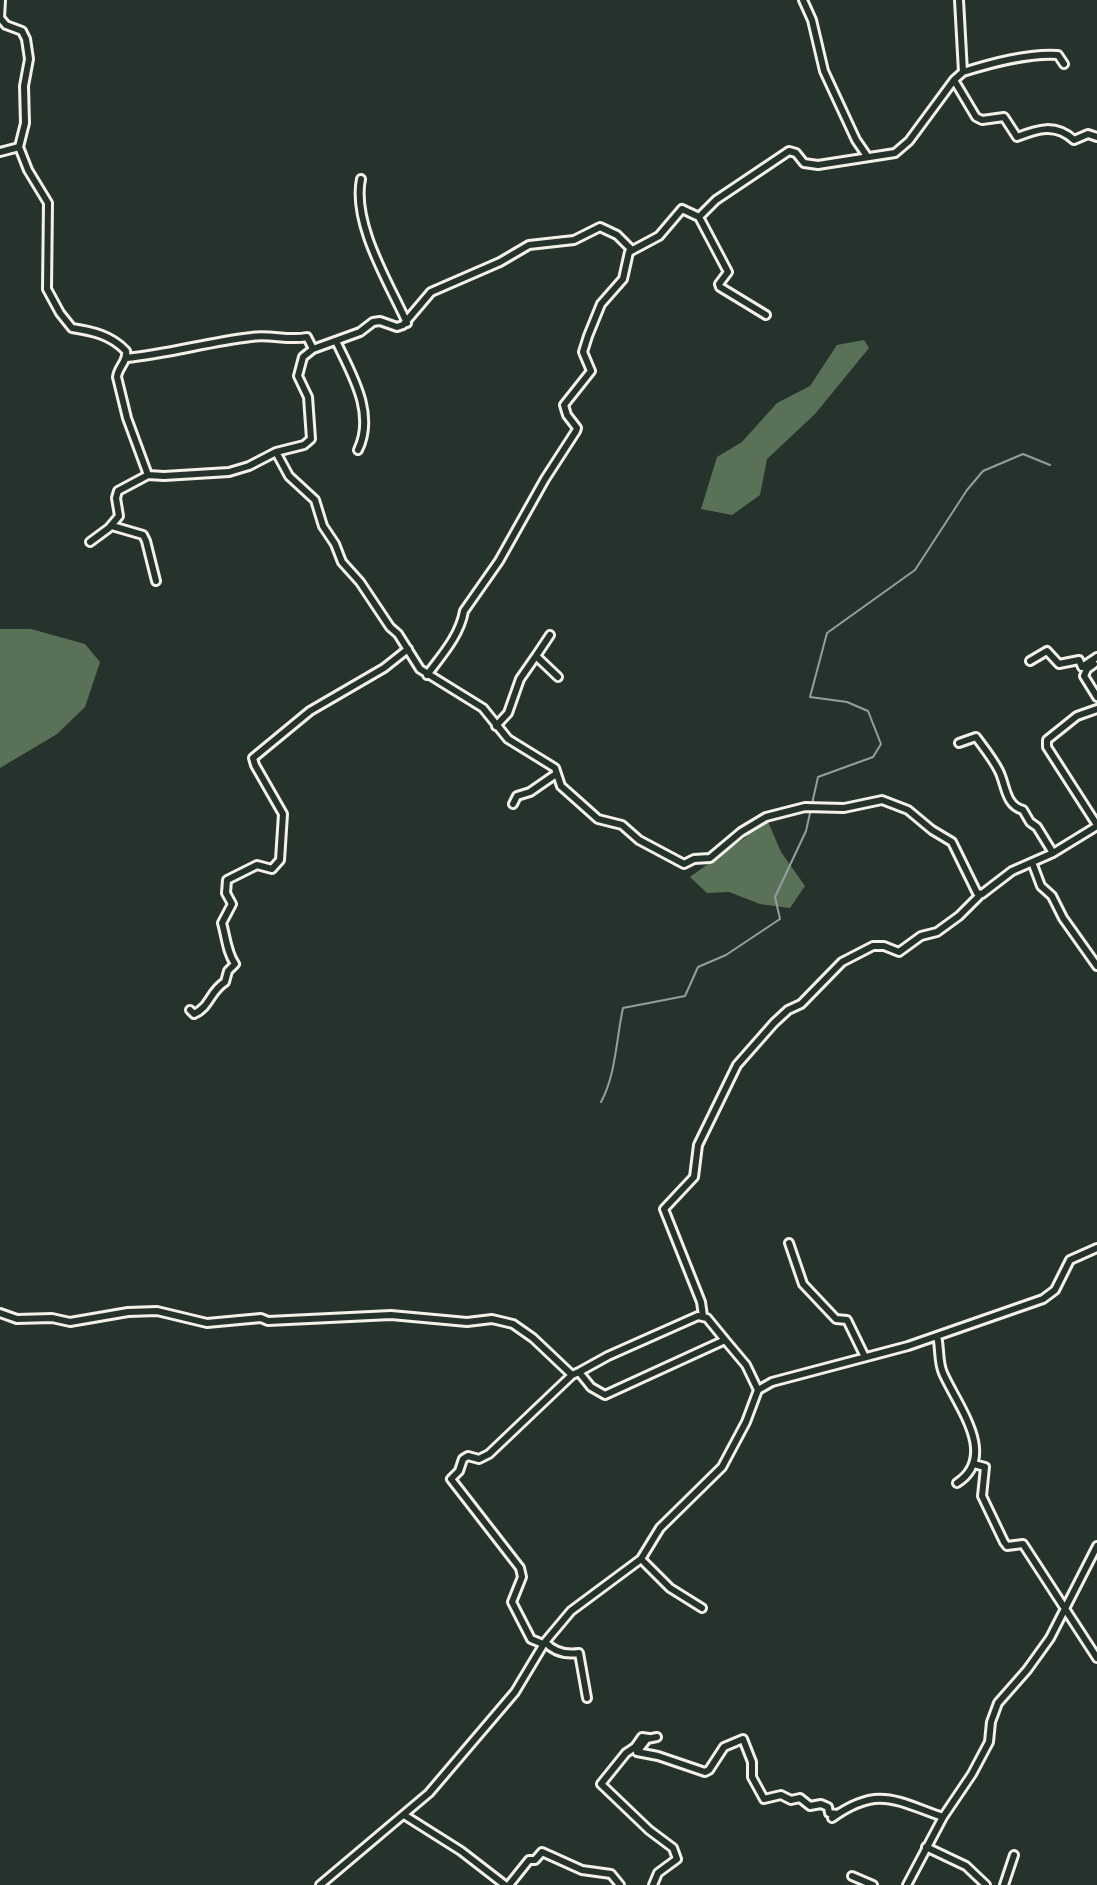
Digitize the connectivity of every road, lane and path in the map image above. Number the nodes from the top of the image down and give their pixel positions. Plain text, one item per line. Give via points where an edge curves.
1 (1, 0) edge
2 (803, 0) edge
3 (959, 0) edge
4 (0, 18) edge
5 (1064, 64) dead end
6 (963, 72) junction
7 (954, 80) junction
8 (1097, 137) edge
9 (19, 147) junction
10 (0, 152) edge
11 (867, 156) junction
12 (361, 179) dead end
13 (699, 217) junction
14 (632, 250) junction
15 (766, 315) dead end
16 (407, 323) junction
17 (336, 341) junction
18 (313, 349) junction
19 (126, 358) junction
20 (358, 450) dead end
21 (276, 452) junction
22 (148, 475) junction
23 (112, 526) junction
24 (90, 542) dead end
25 (156, 581) dead end
26 (550, 635) dead end
27 (408, 649) junction
28 (536, 656) junction
29 (1097, 660) edge
30 (1030, 661) dead end
31 (427, 675) junction
32 (558, 677) dead end
33 (1097, 697) edge
34 (1097, 709) edge
35 (496, 726) junction
36 (959, 743) dead end
37 (556, 774) junction
38 (513, 804) dead end
39 (1097, 826) edge
40 (1053, 853) junction
41 (1032, 862) junction
42 (980, 895) junction
43 (1097, 966) edge
44 (190, 1010) dead end
45 (789, 1243) dead end
46 (1097, 1248) edge
47 (0, 1313) edge
48 (703, 1316) junction
49 (937, 1336) junction
50 (725, 1340) junction
51 (865, 1357) junction
52 (576, 1374) junction
53 (758, 1390) junction
54 (974, 1464) junction
55 (957, 1483) dead end
56 (1097, 1546) edge
57 (641, 1559) junction
58 (1064, 1605) junction
59 (702, 1608) dead end
60 (544, 1643) junction
61 (1097, 1658) edge
62 (587, 1698) dead end
63 (404, 1815) junction
64 (943, 1817) junction
65 (926, 1847) junction
66 (1014, 1855) dead end
67 (852, 1876) dead end
68 (320, 1885) edge
69 (507, 1885) edge
70 (620, 1885) edge
71 (653, 1885) edge
72 (873, 1885) edge
73 (907, 1885) edge
74 (986, 1885) edge
75 (1004, 1885) edge

1 - 4 street
2 - 11 street via 824,71
3 - 6 street
4 - 9 street via 22,31 29,59
5 - 6 street via 1052,55
6 - 7 street
7 - 8 street via 979,120 1004,117 1017,137 1039,128 1059,129 1074,140 1088,134
7 - 11 street via 909,141 895,153
9 - 10 street
9 - 19 street via 48,203 46,281 52,298 72,328 94,331 117,343
11 - 13 street via 818,165 804,163 789,151
12 - 16 street via 368,236
13 - 14 street via 682,209 659,236
13 - 15 street via 728,272 720,287
14 - 16 street via 600,227 574,240 536,242 431,292
14 - 31 street via 623,279 601,304 588,336 583,352 591,371 564,405 576,431
16 - 17 street via 397,327 373,322
17 - 18 street
17 - 20 street via 360,389 364,438
18 - 19 street via 307,337 266,335
18 - 21 street via 303,357 298,376 308,397 311,439
19 - 22 street via 117,377
21 - 22 street via 229,472
21 - 27 street via 289,476 313,496 342,562
22 - 23 street via 118,491 119,516
23 - 24 street
23 - 25 street via 143,535
26 - 28 street
27 - 31 street
27 - 44 street via 310,711 253,758 283,814 280,860 272,869 257,865 227,880 232,904 222,923 235,964 201,1011
28 - 32 street
28 - 35 street
29 - 30 street via 1082,667 1079,660 1059,664 1047,651
29 - 33 street via 1084,676
31 - 35 street via 483,708
34 - 39 street via 1070,721 1047,740 1047,746
35 - 37 street via 555,768
36 - 40 street via 976,737 1001,773 1012,803 1037,827
37 - 38 street via 517,796
37 - 42 street via 561,786 598,819 622,825 684,864 710,858 766,817 805,807 844,808 882,800 908,810 952,842
39 - 40 street
40 - 41 street
41 - 42 street
41 - 43 street via 1041,886
42 - 48 street via 944,927 899,952 873,946 838,964 737,1065 698,1145 694,1177 664,1209
45 - 51 street via 803,1284 836,1319 847,1320
46 - 49 street via 1070,1260 1049,1296
47 - 52 street via 70,1322 157,1311 207,1323 391,1315 492,1319 513,1324
48 - 50 street
48 - 52 street
49 - 51 street
49 - 54 street via 942,1371 974,1436
50 - 52 street via 609,1395
50 - 53 street
51 - 53 street
52 - 60 street via 489,1454 463,1459 451,1479 520,1568 522,1577 512,1602 531,1639
53 - 57 street via 722,1467 660,1528
54 - 55 street
54 - 58 street via 985,1467 982,1496 1004,1542 1023,1544
56 - 58 street
57 - 59 street via 670,1588
57 - 60 street via 571,1611
58 - 61 street
58 - 64 street via 1050,1638 998,1703 989,1742
60 - 62 street via 563,1653 579,1653
60 - 63 street via 507,1702
63 - 68 street
63 - 69 street
64 - 65 street
64 - 71 street via 885,1797 861,1801 835,1816 828,1807 810,1806 800,1798 764,1799 752,1777 743,1739 725,1746 705,1772 637,1753 653,1738 642,1737 601,1784 673,1848 677,1859 658,1873
65 - 73 street
65 - 74 street via 966,1866
66 - 75 street
67 - 72 street
69 - 70 street via 542,1852 582,1870 611,1874

